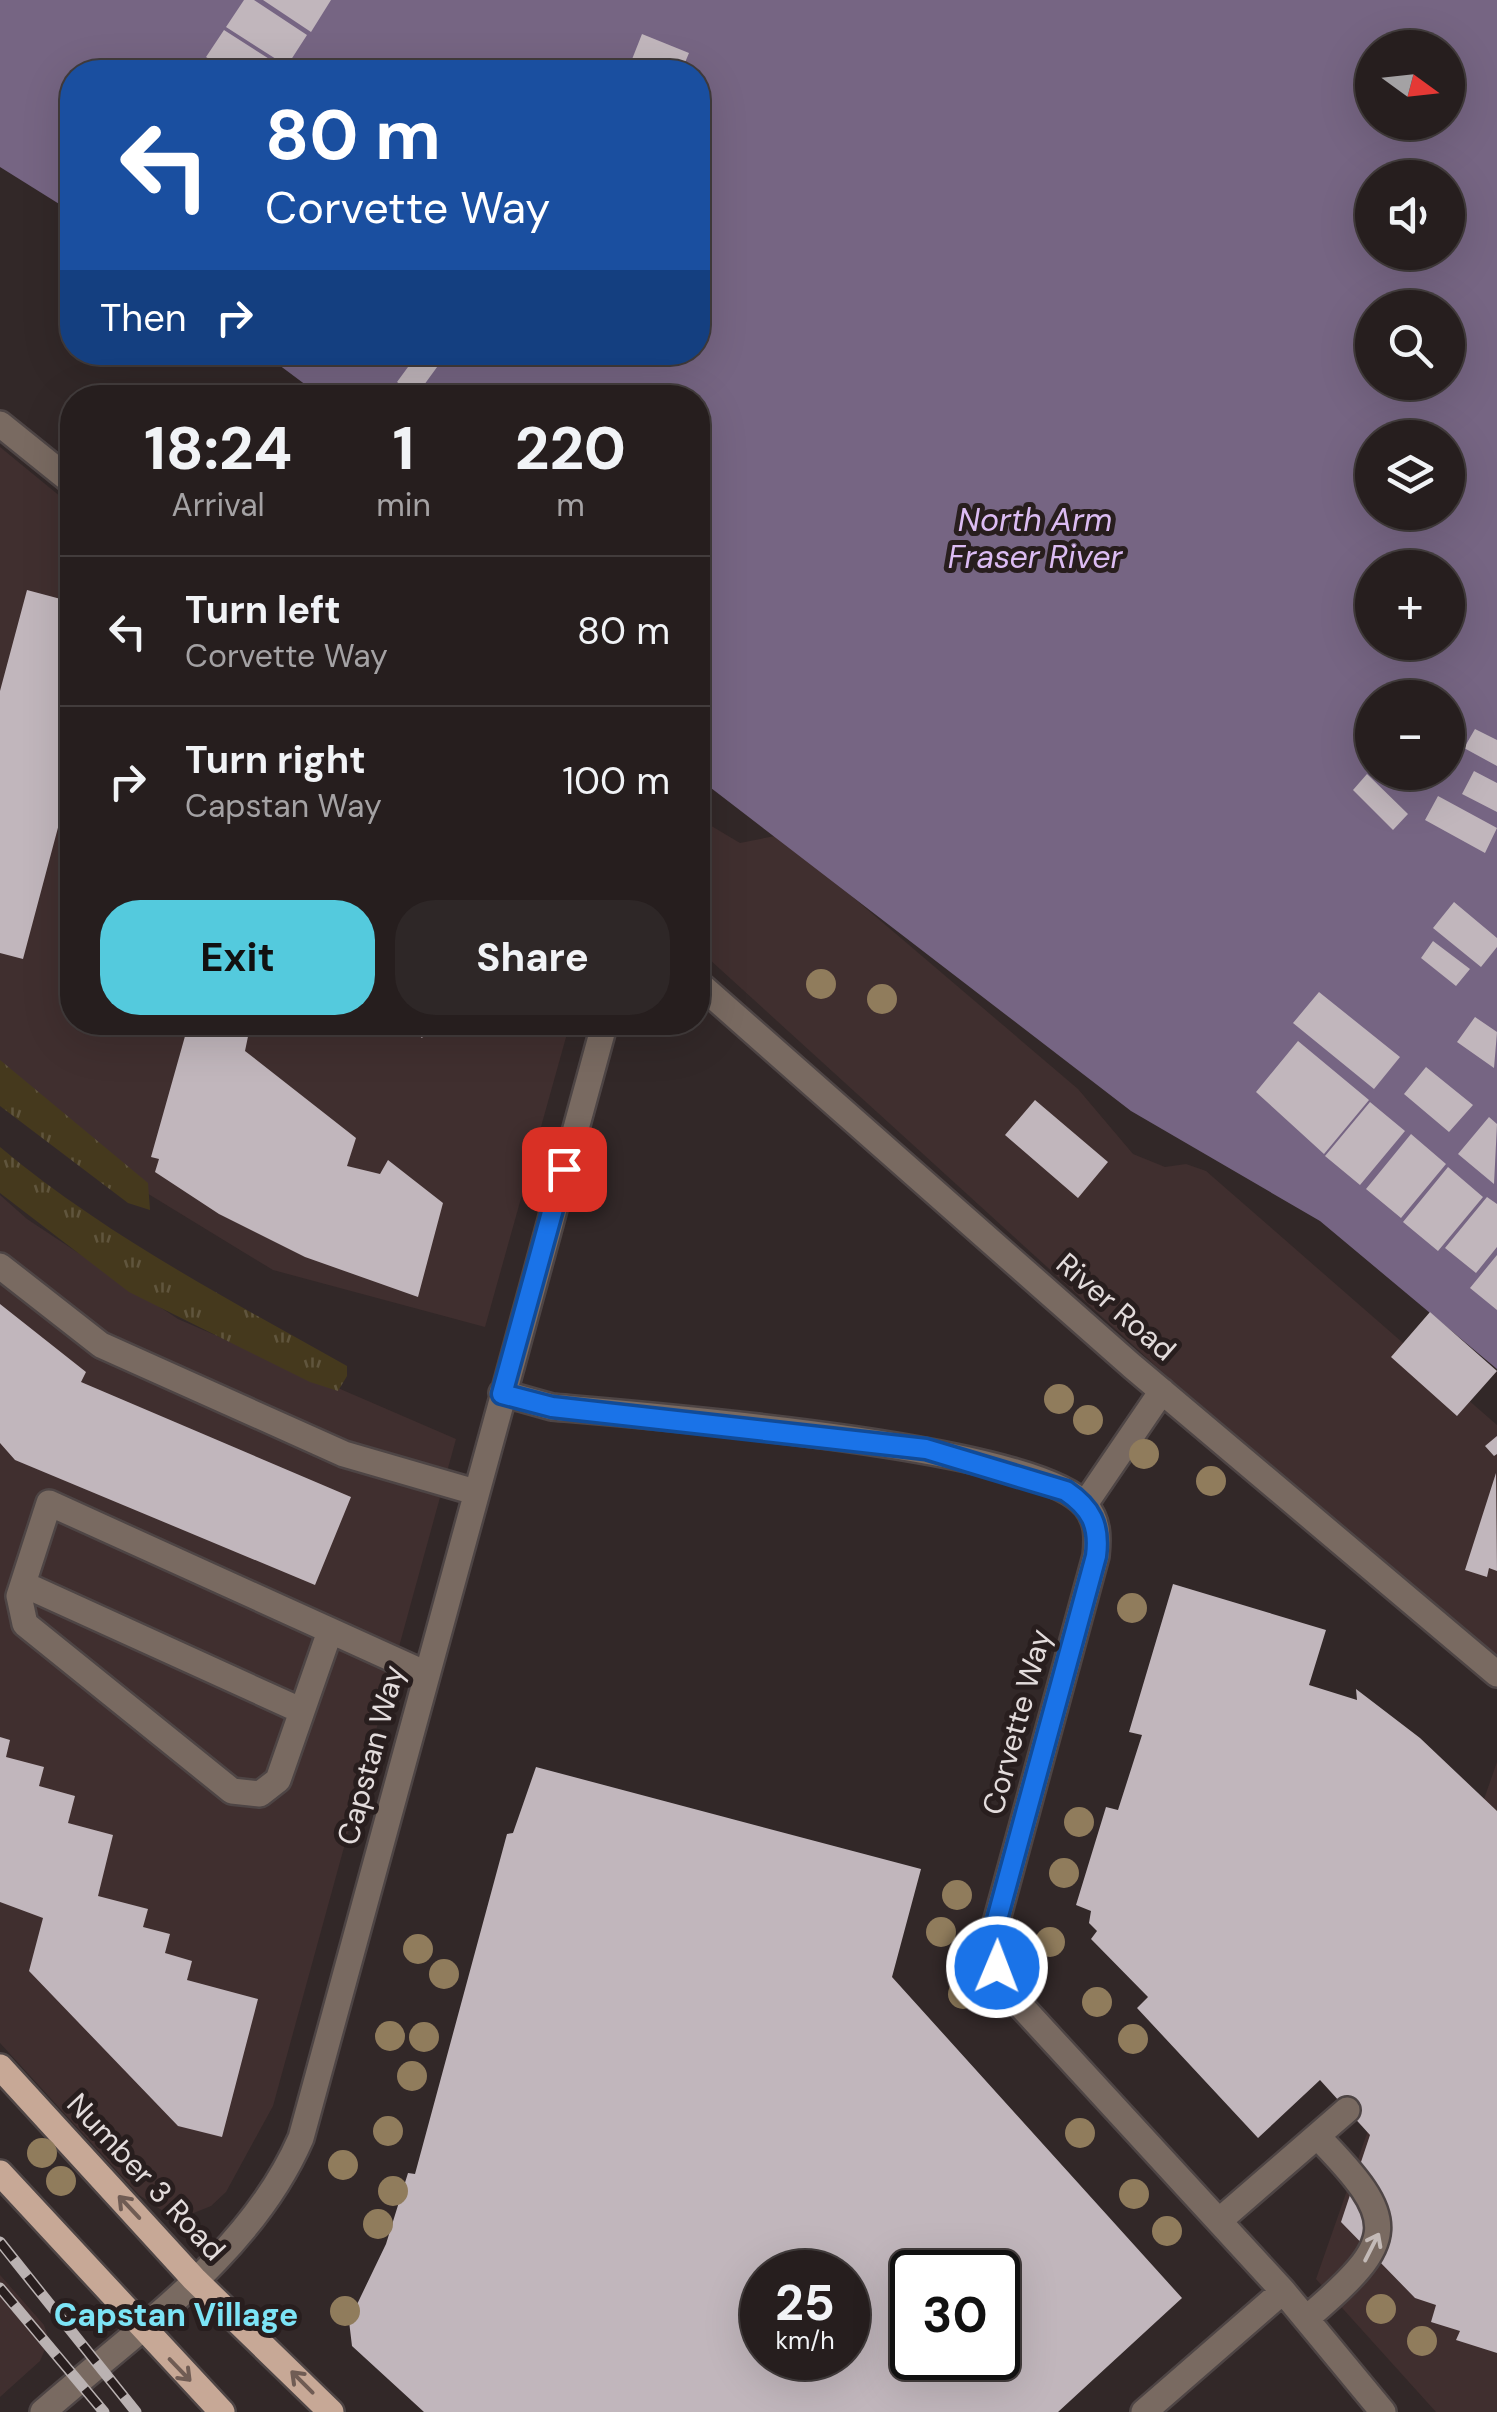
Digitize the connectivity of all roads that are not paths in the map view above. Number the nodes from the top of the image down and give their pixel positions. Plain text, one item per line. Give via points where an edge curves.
1 (0, 424) edge
2 (60, 472) edge
3 (710, 993) edge
4 (602, 1035) edge
5 (0, 1266) edge
6 (1162, 1391) junction
7 (502, 1394) junction
8 (475, 1492) junction
9 (1085, 1504) junction
10 (23, 1584) junction
11 (330, 1631) junction
12 (426, 1674) junction
13 (1497, 1674) edge
14 (302, 1710) junction
15 (0, 2068) edge
16 (1347, 2110) dead end
17 (1317, 2136) junction
18 (0, 2174) edge
19 (1219, 2221) junction
20 (194, 2279) junction
21 (1283, 2291) junction
22 (1307, 2318) junction
23 (140, 2328) junction
24 (43, 2412) edge
25 (222, 2412) edge
26 (332, 2412) edge
27 (1144, 2412) edge
28 (1384, 2412) edge

1 - 2 street
3 - 6 street, River Road
4 - 7 street, Capstan Way
5 - 8 street via 101,1345 344,1454
6 - 9 street
6 - 13 street, River Road
7 - 8 street, Capstan Way
7 - 9 street via 552,1407 926,1449 1042,1480
8 - 12 street, Capstan Way
9 - 19 street, Corvette Way via 1096,1524 1096,1556 996,1923 997,1967 1012,1996
10 - 11 street via 49,1503
10 - 14 street
10 - 14 street via 25,1624 232,1791 260,1794 278,1780
11 - 12 street
11 - 14 street
12 - 20 street, Capstan Way via 300,2138 266,2205
20 -> 15 main road, Number 3 Road
16 - 17 street
17 - 19 street
22 -> 17 street via 1343,2288 1376,2248 1380,2230 1366,2188
18 - 23 main road
19 - 21 street, Corvette Way
20 - 23 street, Capstan Way
26 -> 20 main road, Number 3 Road
21 - 22 street, Corvette Way
21 - 27 street
22 - 28 street, Corvette Way
23 - 24 street, Capstan Way
23 -> 25 main road

